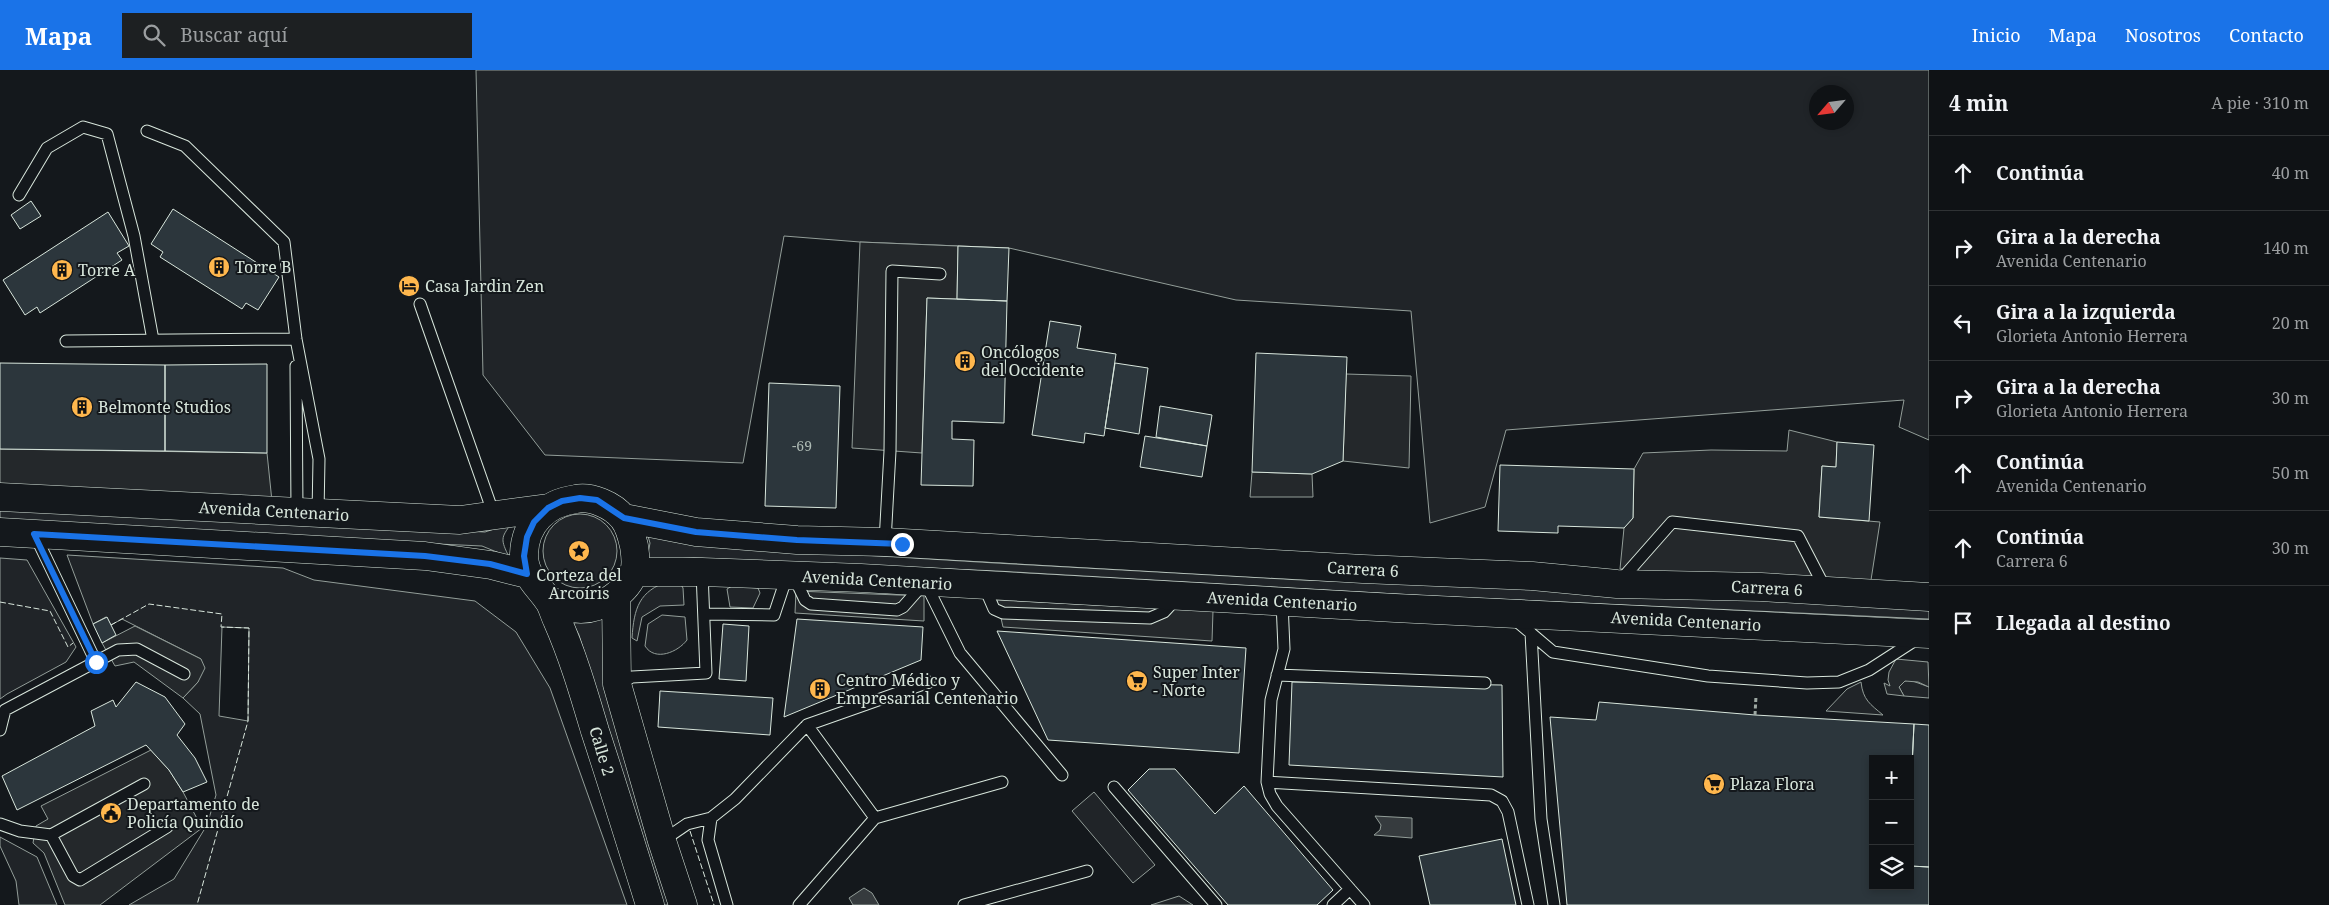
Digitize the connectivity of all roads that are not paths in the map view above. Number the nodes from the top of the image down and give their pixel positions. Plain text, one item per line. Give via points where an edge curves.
1 (147, 131) dead end
2 (19, 195) dead end
3 (940, 274) dead end
4 (420, 304) dead end
5 (296, 339) junction
6 (153, 340) junction
7 (66, 341) dead end
8 (0, 497) edge
9 (548, 508) junction
10 (308, 513) junction
11 (495, 516) junction
12 (624, 518) junction
13 (0, 532) edge
14 (34, 534) junction
15 (886, 542) junction
16 (634, 572) junction
17 (702, 572) junction
18 (527, 574) junction
19 (790, 576) junction
20 (925, 582) junction
21 (1617, 584) junction
22 (1827, 591) junction
23 (616, 596) junction
24 (1929, 597) edge
25 (548, 600) junction
26 (1282, 600) junction
27 (1506, 612) junction
28 (704, 614) junction
29 (1531, 633) junction
30 (1927, 634) edge
31 (96, 662) junction
32 (184, 674) dead end
33 (1276, 674) junction
34 (929, 682) dead end
35 (1485, 682) dead end
36 (616, 684) junction
37 (807, 725) junction
38 (0, 730) edge
39 (1062, 775) dead end
40 (1002, 782) dead end
41 (1267, 782) junction
42 (144, 784) dead end
43 (1114, 787) dead end
44 (711, 818) junction
45 (875, 818) junction
46 (0, 824) edge
47 (167, 827) dead end
48 (51, 835) junction
49 (662, 841) junction
50 (1086, 871) dead end
51 (1350, 889) junction
52 (650, 905) edge
53 (683, 905) edge
54 (727, 905) edge
55 (799, 905) edge
56 (964, 905) edge
57 (1216, 905) edge
58 (1333, 905) edge
59 (1364, 905) edge
60 (1528, 905) edge
61 (1554, 905) edge

1 - 5 lane via 185,146 284,242
2 - 6 lane via 47,148 83,128 107,134 134,236
3 - 15 lane via 892,271
4 - 11 lane
5 - 6 lane
5 - 10 lane
5 - 10 lane via 319,459
6 - 7 lane
8 - 10 main road, Avenida Centenario
9 - 11 main road, Avenida Centenario
9 - 12 main road via 562,501 580,498 597,500
9 - 18 main road via 534,522 527,537 524,556
10 - 11 main road, Avenida Centenario via 460,520
12 - 15 main road, Carrera 6 via 696,532 797,540
12 - 16 main road via 632,536
13 - 14 main road
14 - 18 main road via 425,556 490,564
14 - 31 lane
15 - 21 main road, Carrera 6 via 1532,576
16 - 17 main road, Avenida Centenario
16 - 23 main road
17 - 19 main road, Avenida Centenario
17 - 28 lane
18 - 25 main road
19 - 20 main road, Avenida Centenario
19 - 28 lane via 774,615
20 - 26 main road, Avenida Centenario
20 - 39 lane via 960,653
21 - 22 main road, Carrera 6
21 - 22 lane via 1672,522 1798,536
22 - 24 main road, Carrera 6
23 - 25 main road via 600,605 581,609
23 - 36 main road, Calle 2
25 - 52 main road, Calle 2 via 568,643
26 - 27 main road, Avenida Centenario
26 - 33 lane via 1284,649
27 - 29 lane
27 - 30 main road, Avenida Centenario
28 - 36 lane via 706,674 632,677
29 - 30 lane via 1553,652 1708,676 1807,683 1839,682 1869,670
29 - 61 lane via 1540,819
31 - 32 lane via 118,650 137,649
31 - 38 lane via 5,710
33 - 35 lane
33 - 41 lane via 1271,700
34 - 37 lane
36 - 49 main road, Calle 2
37 - 44 lane via 735,799
37 - 45 lane
40 - 45 lane
41 - 51 lane via 1277,806
41 - 60 lane via 1491,795 1502,801 1508,812
42 - 48 lane
43 - 57 lane
44 - 49 lane via 688,824
44 - 54 lane via 708,840
45 - 55 lane
46 - 48 lane via 20,831
47 - 48 lane via 80,880 73,876
49 - 53 main road, Calle 2
50 - 56 lane
51 - 58 lane
51 - 59 lane

